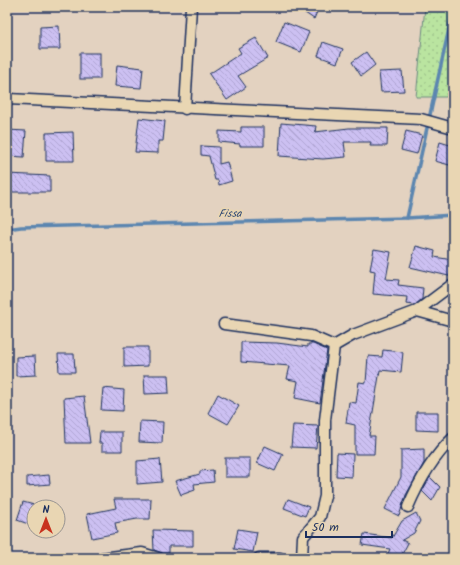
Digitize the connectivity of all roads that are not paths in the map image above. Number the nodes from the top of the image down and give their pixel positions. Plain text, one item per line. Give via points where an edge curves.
1 (191, 7) edge
2 (8, 99) dead end
3 (185, 109) junction
4 (453, 128) edge
5 (453, 284) edge
6 (417, 311) junction
7 (453, 321) edge
8 (224, 324) dead end
9 (334, 346) junction
10 (453, 438) edge
11 (408, 507) dead end
12 (102, 558) edge
13 (158, 558) edge
14 (259, 558) edge
15 (280, 558) edge
16 (302, 558) edge

1 - 3 street
2 - 3 street
3 - 4 street via 421,119
5 - 6 street
6 - 7 street
6 - 9 street via 353,335
8 - 9 street via 311,336
9 - 16 street via 325,420 325,496 320,517 302,537
10 - 11 street via 438,452 417,486
12 - 13 street via 142,553
14 - 15 street

